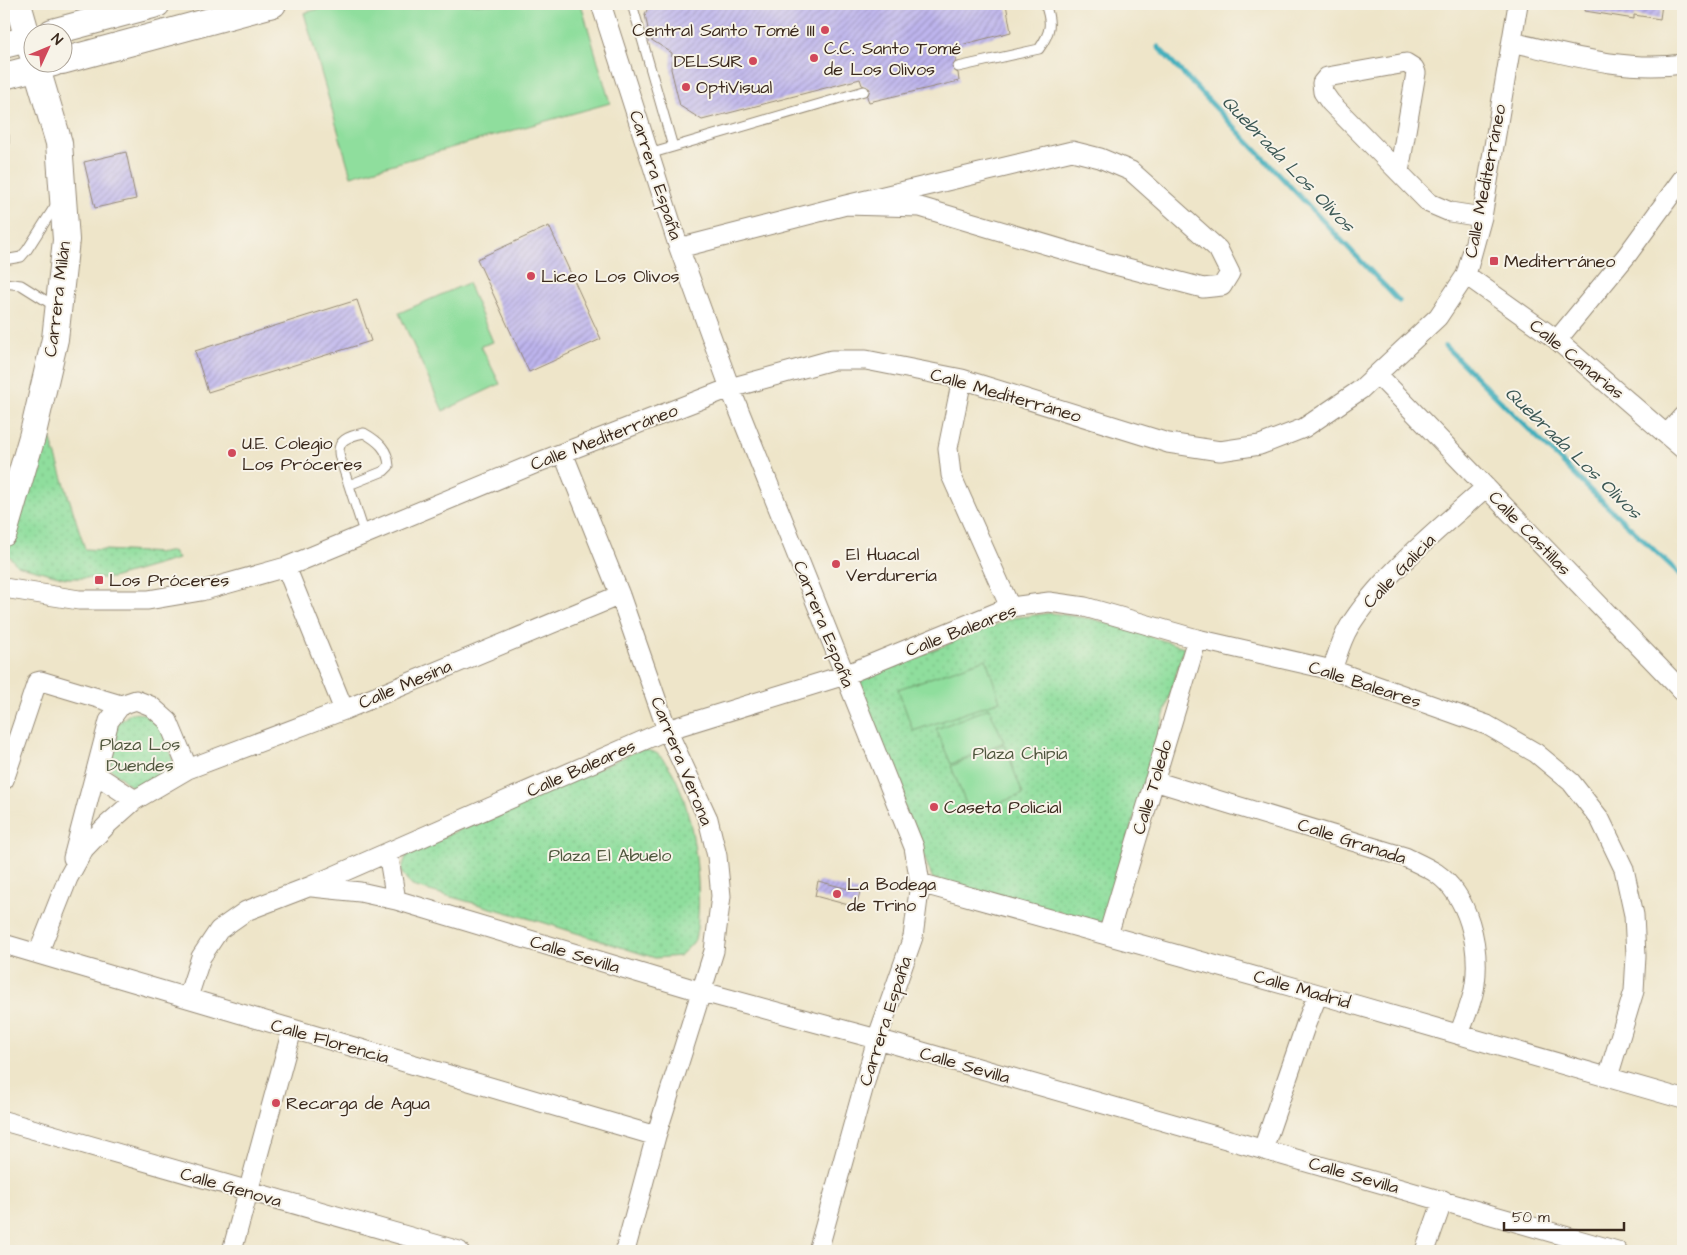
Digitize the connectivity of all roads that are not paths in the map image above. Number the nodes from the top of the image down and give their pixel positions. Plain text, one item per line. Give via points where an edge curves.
1 (18, 4) edge
2 (157, 4) edge
3 (273, 4) edge
4 (601, 4) edge
5 (632, 4) edge
6 (1045, 4) edge
7 (1518, 4) edge
8 (26, 22) edge
9 (72, 38) edge
10 (1512, 42) junction
11 (4, 45) edge
12 (22, 48) edge
13 (72, 58) edge
14 (22, 63) edge
15 (1683, 64) edge
16 (958, 67) dead end
17 (44, 72) edge
18 (4, 76) edge
19 (864, 91) dead end
20 (4, 136) edge
21 (673, 147) junction
22 (649, 154) junction
23 (4, 161) edge
24 (1399, 172) junction
25 (1683, 178) edge
26 (63, 194) junction
27 (846, 205) junction
28 (1482, 217) junction
29 (679, 248) junction
30 (4, 260) edge
31 (1466, 275) junction
32 (4, 283) edge
33 (58, 309) junction
34 (1558, 340) junction
35 (1377, 374) junction
36 (962, 379) junction
37 (730, 388) junction
38 (1683, 416) edge
39 (1667, 434) junction
40 (1683, 449) edge
41 (563, 453) junction
42 (349, 486) junction
43 (1486, 487) junction
44 (4, 533) edge
45 (365, 535) junction
46 (286, 567) junction
47 (4, 588) edge
48 (620, 595) junction
49 (1010, 607) junction
50 (1197, 639) junction
51 (1332, 670) junction
52 (845, 675) junction
53 (1683, 692) edge
54 (121, 705) junction
55 (344, 710) junction
56 (667, 730) junction
57 (188, 769) junction
58 (95, 774) junction
59 (4, 780) edge
60 (1154, 781) junction
61 (136, 800) junction
62 (388, 853) junction
63 (68, 878) junction
64 (920, 883) junction
65 (311, 886) junction
66 (396, 900) junction
67 (1108, 935) junction
68 (4, 944) edge
69 (38, 954) junction
70 (702, 992) junction
71 (1318, 994) junction
72 (188, 997) junction
73 (292, 1030) junction
74 (1459, 1035) junction
75 (877, 1039) junction
76 (1608, 1077) junction
77 (1683, 1099) edge
78 (4, 1121) edge
79 (656, 1136) junction
80 (1263, 1149) junction
81 (250, 1192) junction
82 (1443, 1200) junction
83 (232, 1251) edge
84 (459, 1251) edge
85 (625, 1251) edge
86 (818, 1251) edge
87 (1425, 1251) edge
88 (1617, 1251) edge

1 - 8 street, Carrera Milán
2 - 9 street
3 - 13 street
4 - 22 street, Carrera España
5 - 21 lane
6 - 16 lane via 1050,20 1049,36 1039,49
7 - 10 street, Calle Mediterráneo
10 - 15 street via 1608,64 1664,67
10 - 28 street, Calle Mediterráneo
11 - 12 street
14 - 18 street
17 - 26 street, Carrera Milán via 59,143
19 - 21 lane
20 - 23 lane
21 - 22 lane
22 - 29 street, Carrera España
24 - 24 street via 1330,102 1322,83 1327,77 1406,63 1414,68 1416,73
24 - 28 street via 1429,203 1450,212
25 - 34 street via 1627,255
26 - 30 lane via 28,250 21,257
26 - 33 street, Carrera Milán via 66,240
27 - 27 street via 920,207 1203,288 1222,286 1230,273 1218,249 1131,171 1072,151
27 - 29 street
28 - 31 street, Calle Mediterráneo
29 - 37 street, Carrera España
31 - 34 street, Calle Canarias
31 - 35 street, Calle Mediterráneo via 1438,317
32 - 33 lane via 21,285
33 - 44 street, Carrera Milán via 56,339
34 - 39 street, Calle Canarias
35 - 36 street, Calle Mediterráneo via 1360,390 1304,428 1260,445 1220,451 1168,443
35 - 43 street, Calle Castillas
36 - 37 street, Calle Mediterráneo via 866,360 832,360
36 - 49 street via 948,448 951,475
37 - 41 street, Calle Mediterráneo
37 - 52 street, Carrera España
38 - 39 street
39 - 40 street, Calle Canarias
41 - 45 street, Calle Mediterráneo
41 - 48 street, Carrera Verona
42 - 42 lane via 338,450 341,442 364,433 379,441 389,466
42 - 45 lane
43 - 51 street, Calle Galicia via 1368,599 1348,629
43 - 53 street, Calle Castillas
45 - 46 street, Calle Mediterráneo
46 - 47 street, Calle Mediterráneo via 201,591 148,600 79,600
46 - 55 street
48 - 55 street, Calle Mesina
48 - 56 street, Carrera Verona
49 - 50 street, Calle Baleares via 1049,602 1085,608
49 - 52 street, Calle Baleares
50 - 51 street, Calle Baleares
50 - 60 street, Calle Toledo
51 - 76 street, Calle Baleares via 1495,730 1536,753 1571,782 1600,819 1624,870 1634,915 1636,956 1634,992
52 - 56 street, Calle Baleares
52 - 64 street, Carrera España via 914,847
54 - 57 street via 136,700 151,706 168,721
54 - 58 street, Calle Mesina via 109,721
54 - 59 street via 37,682
55 - 57 street, Calle Mesina
56 - 62 street, Calle Baleares
56 - 70 street, Carrera Verona via 708,819 717,856 721,896 714,951
57 - 61 street, Calle Mesina
58 - 61 street
58 - 63 street, Calle Mesina
60 - 67 street, Calle Toledo
60 - 74 street, Calle Granada via 1406,856 1437,874 1455,894 1471,923 1477,959 1475,985
61 - 63 street, Calle Mesina via 84,849
62 - 65 street, Calle Baleares
62 - 66 street
63 - 69 street, Calle Mesina
64 - 67 street, Calle Madrid
64 - 75 street, Carrera España via 913,936
65 - 66 street, Calle Sevilla
65 - 72 street, Calle Baleares via 246,911 219,930 202,958
66 - 70 street, Calle Sevilla
67 - 71 street, Calle Madrid
68 - 69 street, Calle Florencia
69 - 72 street, Calle Florencia
70 - 75 street, Calle Sevilla
70 - 79 street, Carrera Verona
71 - 74 street, Calle Madrid
71 - 80 street
72 - 73 street, Calle Florencia
73 - 79 street, Calle Florencia
73 - 81 street
74 - 76 street, Calle Madrid
75 - 80 street, Calle Sevilla
75 - 86 street, Carrera España
76 - 77 street, Calle Madrid
78 - 81 street, Calle Genova
79 - 85 street, Carrera Verona
80 - 82 street, Calle Sevilla
81 - 83 street
81 - 84 street, Calle Genova
82 - 87 street
82 - 88 street, Calle Sevilla

